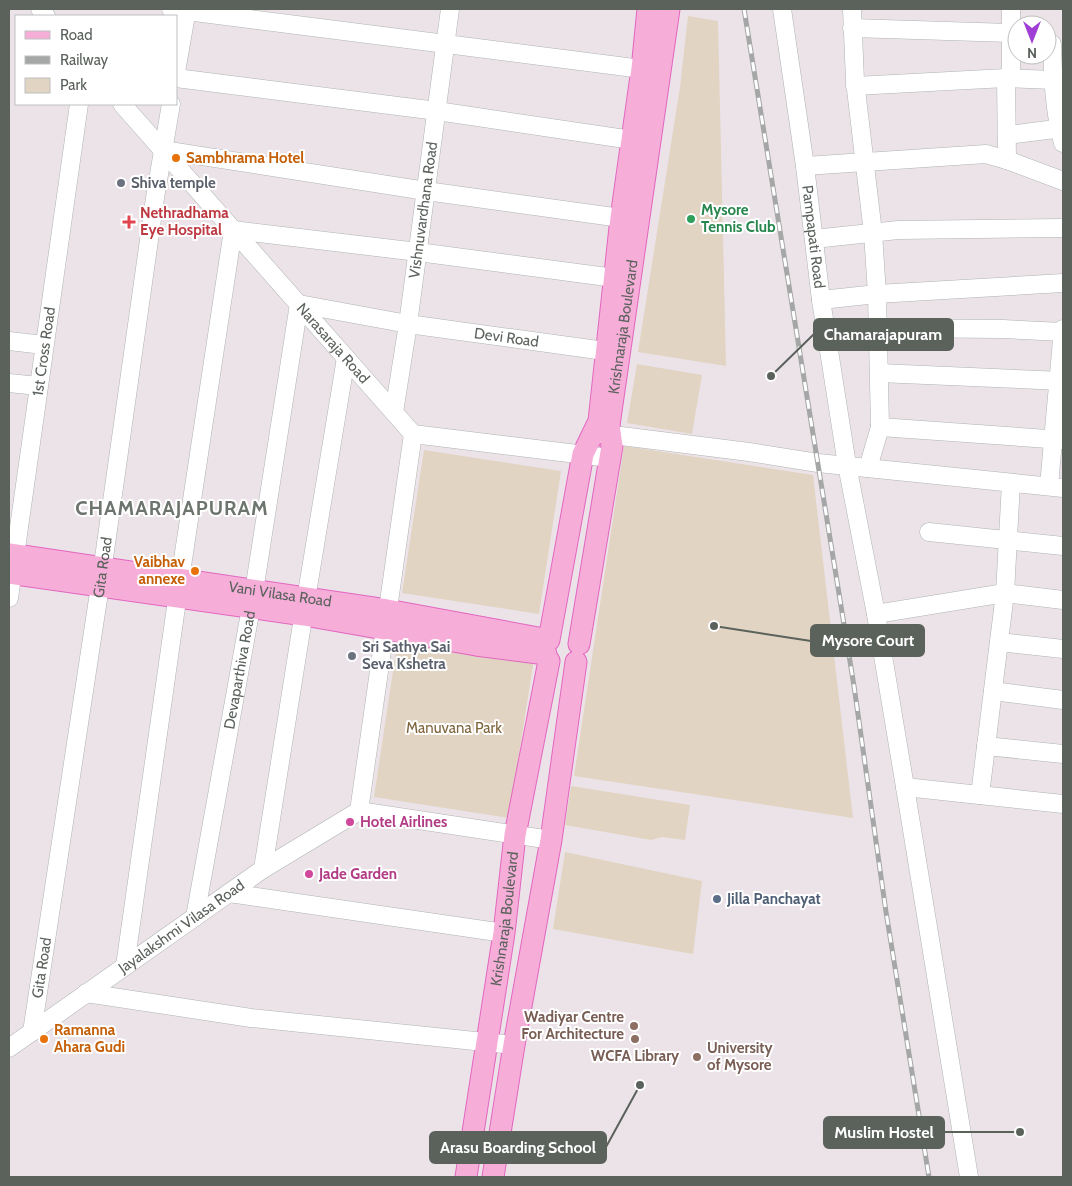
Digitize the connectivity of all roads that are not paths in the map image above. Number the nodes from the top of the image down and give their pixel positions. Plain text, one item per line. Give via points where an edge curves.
1 (181, 9) edge
2 (450, 9) edge
3 (648, 9) edge
4 (669, 9) edge
5 (782, 9) edge
6 (852, 9) edge
7 (852, 28) junction
8 (1007, 39) edge
9 (445, 43) junction
10 (178, 47) edge
11 (1011, 65) edge
12 (1054, 65) edge
13 (642, 69) junction
14 (178, 78) edge
15 (1006, 78) junction
16 (1054, 80) junction
17 (856, 86) junction
18 (80, 105) edge
19 (123, 105) edge
20 (171, 105) edge
21 (437, 110) junction
22 (1062, 133) edge
23 (1008, 134) junction
24 (632, 140) junction
25 (163, 150) junction
26 (1007, 160) junction
27 (864, 162) junction
28 (805, 166) junction
29 (1063, 180) edge
30 (426, 191) junction
31 (621, 218) junction
32 (1063, 228) edge
33 (233, 230) junction
34 (873, 233) junction
35 (814, 239) junction
36 (418, 252) junction
37 (614, 278) junction
38 (1063, 283) edge
39 (877, 294) junction
40 (821, 300) junction
41 (299, 304) junction
42 (408, 324) junction
43 (878, 328) junction
44 (1063, 331) edge
45 (9, 341) edge
46 (44, 345) junction
47 (605, 351) junction
48 (346, 358) junction
49 (879, 373) junction
50 (1061, 381) edge
51 (9, 383) edge
52 (38, 386) junction
53 (394, 412) junction
54 (880, 428) junction
55 (602, 433) junction
56 (413, 434) junction
57 (1058, 439) edge
58 (583, 454) junction
59 (610, 458) junction
60 (847, 465) junction
61 (868, 468) junction
62 (1011, 483) junction
63 (1056, 487) edge
64 (929, 532) dead end
65 (1008, 541) junction
66 (1063, 546) edge
67 (11, 564) edge
68 (101, 577) junction
69 (179, 588) junction
70 (1004, 593) junction
71 (9, 598) edge
72 (252, 599) junction
73 (1063, 600) edge
74 (305, 607) junction
75 (876, 614) junction
76 (386, 619) junction
77 (999, 642) junction
78 (1063, 649) edge
79 (548, 652) junction
80 (577, 653) junction
81 (993, 691) junction
82 (1063, 700) edge
83 (986, 746) junction
84 (1063, 754) edge
85 (904, 787) junction
86 (980, 795) junction
87 (1063, 804) edge
88 (359, 811) junction
89 (515, 835) junction
90 (551, 840) junction
91 (264, 870) junction
92 (229, 894) junction
93 (195, 917) junction
94 (504, 933) junction
95 (125, 966) junction
96 (86, 994) junction
97 (32, 1032) junction
98 (486, 1043) junction
99 (514, 1045) junction
100 (9, 1048) edge
101 (466, 1177) edge
102 (493, 1177) edge
103 (969, 1177) edge

1 - 9 street
1 - 10 street
2 - 9 street, Vishnuvardhana Road
3 - 13 main road, Krishnaraja Boulevard
4 - 55 main road, Krishnaraja Boulevard via 609,425
5 - 28 street, Pampapati Road
6 - 7 street
7 - 8 street
7 - 17 street
9 - 13 street
9 - 21 street, Vishnuvardhana Road
11 - 15 street
12 - 16 street
13 - 24 main road, Krishnaraja Boulevard
14 - 21 street
15 - 16 street
15 - 17 street
15 - 23 street
16 - 22 street
17 - 27 street
18 - 46 street, 1st Cross Road
19 - 25 street, Narasaraja Road
20 - 25 street, Gita Road
21 - 24 street
21 - 30 street, Vishnuvardhana Road
22 - 23 street
23 - 26 street
24 - 31 main road, Krishnaraja Boulevard
25 - 30 street
25 - 33 street, Narasaraja Road
25 - 68 street, Gita Road
26 - 27 street via 986,154
26 - 29 street
27 - 28 street
27 - 34 street
28 - 35 street, Pampapati Road
30 - 31 street
30 - 36 street, Vishnuvardhana Road
31 - 37 main road, Krishnaraja Boulevard
32 - 34 street
33 - 36 street
33 - 41 street, Narasaraja Road
33 - 69 street
34 - 35 street
34 - 39 street
35 - 40 street, Pampapati Road
36 - 37 street
36 - 42 street, Vishnuvardhana Road
37 - 47 main road, Krishnaraja Boulevard
38 - 39 street
39 - 40 street
39 - 43 street
40 - 60 street, Pampapati Road
41 - 42 street, Devi Road
41 - 48 street, Narasaraja Road
41 - 72 street, Devaparthiva Road
42 - 47 street, Devi Road
42 - 53 street, Vishnuvardhana Road
43 - 44 street
43 - 49 street
44 - 50 street
45 - 46 street
46 - 52 street, 1st Cross Road
47 - 55 main road, Krishnaraja Boulevard via 599,421
48 - 53 street, Narasaraja Road
48 - 74 street
49 - 50 street
49 - 54 street
50 - 57 street
51 - 52 street
52 - 67 street, 1st Cross Road
53 - 56 street, Narasaraja Road
54 - 57 street
54 - 61 street
55 - 58 main road, Krishnaraja Boulevard
55 - 59 main road, Krishnaraja Boulevard via 612,446
55 - 60 street
56 - 58 street
56 - 76 street
57 - 63 street
58 - 59 street
58 - 79 main road, Krishnaraja Boulevard
59 - 80 main road, Krishnaraja Boulevard
60 - 61 street
60 - 75 street, Pampapati Road
61 - 62 street
62 - 63 street
62 - 65 street
64 - 65 street
65 - 66 street
65 - 70 street
67 - 68 main road, Vani Vilasa Road
67 - 71 street, 1st Cross Road
68 - 69 main road, Vani Vilasa Road
68 - 97 street, Gita Road
69 - 72 main road, Vani Vilasa Road
69 - 95 street
70 - 73 street
70 - 75 street
70 - 77 street
72 - 74 main road, Vani Vilasa Road
72 - 93 street, Devaparthiva Road
74 - 76 main road, Vani Vilasa Road
74 - 91 street
75 - 85 street, Pampapati Road
76 - 79 main road, Vani Vilasa Road
76 - 88 street
77 - 78 street
77 - 81 street
79 - 80 main road via 555,666 561,668 572,666
79 - 80 main road via 553,636 565,634 570,635
79 - 89 main road, Krishnaraja Boulevard
80 - 90 main road, Krishnaraja Boulevard
81 - 82 street
81 - 83 street
83 - 84 street
83 - 86 street
85 - 86 street
85 - 103 street, Pampapati Road
86 - 87 street
88 - 89 street
88 - 91 street, Jayalakshmi Vilasa Road
89 - 90 street
89 - 94 main road, Krishnaraja Boulevard
90 - 99 main road, Krishnaraja Boulevard
91 - 92 street, Jayalakshmi Vilasa Road
92 - 93 street, Jayalakshmi Vilasa Road
92 - 94 street
93 - 95 street, Jayalakshmi Vilasa Road
94 - 98 main road, Krishnaraja Boulevard
95 - 96 street, Jayalakshmi Vilasa Road
96 - 97 street, Jayalakshmi Vilasa Road
96 - 98 street via 251,1018
97 - 100 street, Jayalakshmi Vilasa Road
98 - 99 street
98 - 101 main road, Krishnaraja Boulevard
99 - 102 main road, Krishnaraja Boulevard

